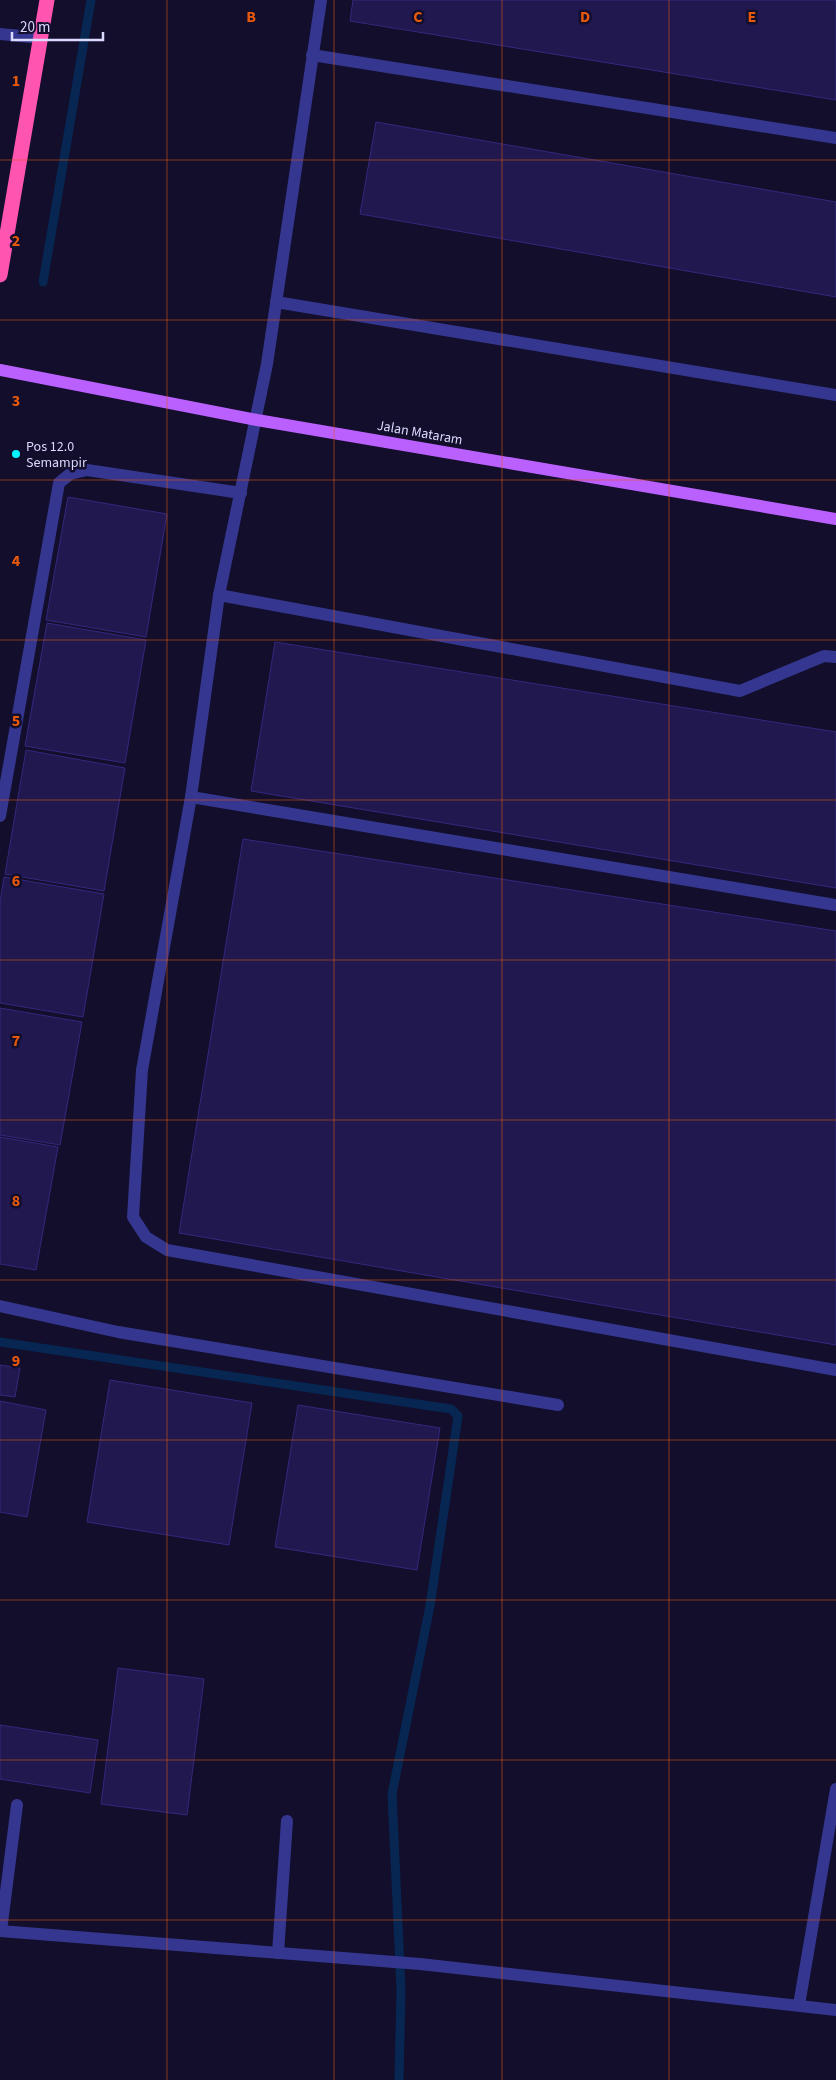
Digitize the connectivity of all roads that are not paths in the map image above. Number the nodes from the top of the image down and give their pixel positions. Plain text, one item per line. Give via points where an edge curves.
1 (47, 0) edge
2 (321, 0) edge
3 (0, 34) edge
4 (41, 38) junction
5 (312, 55) junction
6 (836, 138) edge
7 (16, 186) junction
8 (0, 212) edge
9 (0, 274) edge
10 (276, 302) junction
11 (0, 370) edge
12 (835, 392) edge
13 (257, 420) junction
14 (241, 494) junction
15 (836, 519) edge
16 (219, 595) junction
17 (836, 657) edge
18 (191, 796) junction
19 (0, 816) edge
20 (836, 905) edge
21 (0, 1306) edge
22 (836, 1370) edge
23 (558, 1405) dead end
24 (836, 1789) edge
25 (17, 1805) dead end
26 (287, 1821) dead end
27 (1, 1931) edge
28 (278, 1953) junction
29 (799, 2005) junction
30 (836, 2010) edge

1 - 4 highway
2 - 5 street
3 - 4 street
4 - 7 highway
5 - 6 street
5 - 10 street
7 - 8 highway
7 - 9 highway
10 - 12 street
10 - 13 street
11 - 13 main road, Jalan Mataram
13 - 14 street
13 - 15 main road, Jalan Mataram
14 - 16 street
14 - 19 street via 87,470 70,474 59,483
16 - 17 street via 740,691 824,656
16 - 18 street
18 - 20 street
18 - 22 street via 142,1070 133,1218 146,1237 167,1250
21 - 23 street via 118,1332
24 - 29 street
25 - 27 street
26 - 28 street
27 - 28 street
28 - 29 street via 420,1964
29 - 30 street

